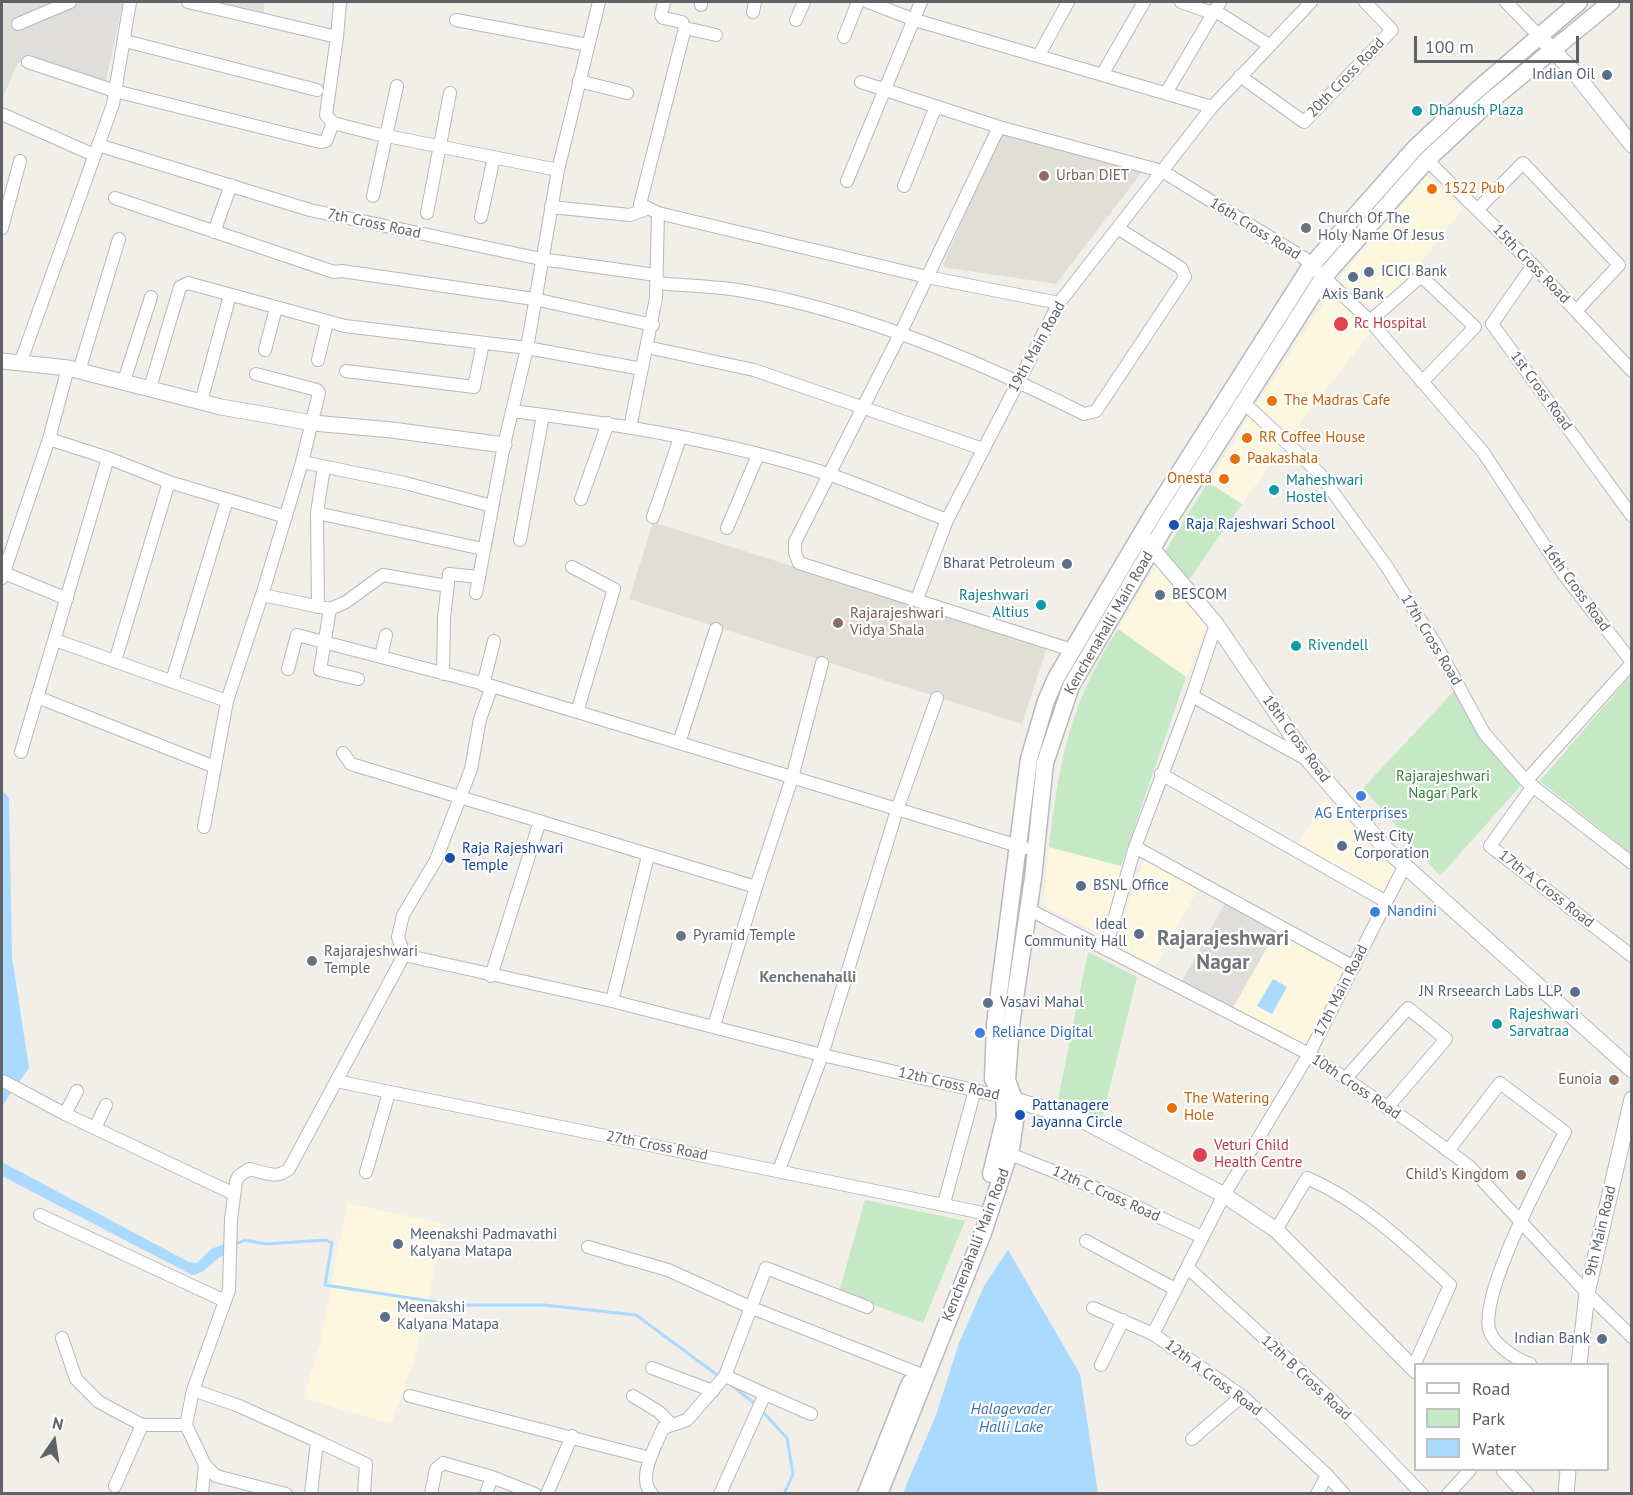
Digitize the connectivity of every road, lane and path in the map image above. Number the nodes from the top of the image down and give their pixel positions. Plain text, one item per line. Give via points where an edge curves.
1 (70, 2) edge
2 (130, 2) edge
3 (189, 2) edge
4 (340, 2) edge
5 (598, 2) edge
6 (664, 2) edge
7 (804, 2) edge
8 (858, 2) edge
9 (868, 2) edge
10 (921, 2) edge
11 (1068, 2) edge
12 (1144, 2) edge
13 (1180, 2) edge
14 (1311, 2) edge
15 (1365, 2) edge
16 (1506, 2) edge
17 (1579, 2) edge
18 (1611, 2) edge
19 (1215, 8) edge
20 (456, 20) dead end
21 (796, 20) dead end
22 (915, 20) junction
23 (18, 24) dead end
24 (685, 28) junction
25 (716, 35) dead end
26 (336, 37) junction
27 (844, 37) dead end
28 (125, 41) junction
29 (1546, 43) junction
30 (588, 45) junction
31 (1269, 45) junction
32 (1039, 55) junction
33 (28, 62) dead end
34 (1103, 73) junction
35 (1240, 76) junction
36 (579, 81) junction
37 (861, 82) dead end
38 (397, 86) dead end
39 (885, 89) junction
40 (317, 90) dead end
41 (115, 91) junction
42 (450, 93) dead end
43 (627, 93) dead end
44 (1166, 93) junction
45 (936, 106) junction
46 (1212, 107) junction
47 (4, 115) dead end
48 (333, 123) junction
49 (999, 127) junction
50 (386, 136) junction
51 (1632, 145) edge
52 (439, 147) junction
53 (96, 150) junction
54 (494, 157) junction
55 (1427, 160) junction
56 (20, 161) dead end
57 (558, 170) junction
58 (1162, 171) junction
59 (847, 181) dead end
60 (231, 185) junction
61 (904, 186) dead end
62 (373, 196) dead end
63 (115, 198) dead end
64 (640, 204) junction
65 (551, 207) junction
66 (1478, 209) junction
67 (426, 213) dead end
68 (658, 213) junction
69 (481, 217) dead end
70 (2, 228) edge
71 (1119, 229) junction
72 (214, 232) junction
73 (119, 238) dead end
74 (541, 259) junction
75 (1533, 266) junction
76 (1317, 273) junction
77 (927, 277) junction
78 (657, 279) junction
79 (230, 296) junction
80 (151, 297) dead end
81 (534, 299) junction
82 (1059, 303) junction
83 (276, 308) junction
84 (1576, 310) junction
85 (1370, 321) junction
86 (327, 322) junction
87 (653, 325) junction
88 (900, 334) junction
89 (483, 343) junction
90 (647, 347) junction
91 (527, 348) junction
92 (266, 350) dead end
93 (318, 360) dead end
94 (2, 361) edge
95 (20, 363) junction
96 (642, 369) junction
97 (74, 370) junction
98 (346, 371) dead end
99 (1632, 371) edge
100 (256, 374) dead end
101 (124, 381) junction
102 (1018, 381) junction
103 (1422, 382) junction
104 (150, 388) junction
105 (201, 402) junction
106 (1243, 402) junction
107 (862, 407) junction
108 (512, 411) junction
109 (543, 415) junction
110 (313, 423) junction
111 (608, 423) junction
112 (630, 428) junction
113 (681, 438) junction
114 (49, 439) junction
115 (504, 445) junction
116 (983, 449) junction
117 (759, 455) junction
118 (108, 458) junction
119 (302, 462) junction
120 (324, 467) junction
121 (829, 475) junction
122 (169, 482) junction
123 (581, 499) dead end
124 (227, 500) junction
125 (492, 506) junction
126 (317, 513) junction
127 (1632, 516) edge
128 (286, 517) junction
129 (653, 517) dead end
130 (947, 520) junction
131 (727, 528) dead end
132 (1140, 535) junction
133 (520, 540) dead end
134 (1152, 548) junction
135 (483, 549) junction
136 (572, 567) dead end
137 (2, 574) edge
138 (479, 577) junction
139 (447, 586) junction
140 (476, 593) dead end
141 (262, 595) junction
142 (67, 599) junction
143 (917, 599) junction
144 (324, 608) junction
145 (1216, 624) junction
146 (716, 629) dead end
147 (386, 635) dead end
148 (55, 640) junction
149 (326, 641) junction
150 (494, 641) dead end
151 (1072, 650) junction
152 (381, 656) junction
153 (115, 661) junction
154 (1632, 662) edge
155 (822, 663) dead end
156 (288, 669) dead end
157 (443, 674) junction
158 (358, 679) dead end
159 (172, 681) junction
160 (487, 685) junction
161 (1192, 696) junction
162 (37, 697) junction
163 (938, 698) dead end
164 (227, 700) junction
165 (577, 712) junction
166 (679, 743) junction
167 (21, 752) dead end
168 (343, 753) dead end
169 (1309, 761) junction
170 (215, 767) junction
171 (1161, 774) junction
172 (792, 778) junction
173 (1529, 783) junction
174 (458, 798) junction
175 (897, 810) junction
176 (540, 821) junction
177 (204, 827) dead end
178 (1028, 848) junction
179 (1135, 848) junction
180 (648, 856) junction
181 (1632, 863) edge
182 (1404, 867) junction
183 (756, 887) junction
184 (1385, 901) junction
185 (1028, 909) junction
186 (1106, 947) junction
187 (404, 955) junction
188 (1632, 956) edge
189 (1354, 967) junction
190 (491, 976) junction
191 (612, 1001) junction
192 (714, 1026) junction
193 (1309, 1054) junction
194 (822, 1055) junction
195 (1632, 1070) edge
196 (1345, 1079) junction
197 (3, 1081) dead end
198 (336, 1081) junction
199 (975, 1090) junction
200 (77, 1092) dead end
201 (389, 1093) junction
202 (1009, 1098) junction
203 (1632, 1100) edge
204 (106, 1105) dead end
205 (1387, 1108) junction
206 (65, 1114) junction
207 (95, 1128) junction
208 (1448, 1150) junction
209 (1010, 1154) junction
210 (779, 1170) junction
211 (366, 1172) dead end
212 (234, 1194) junction
213 (1224, 1195) junction
214 (944, 1203) junction
215 (978, 1212) junction
216 (40, 1215) dead end
217 (1520, 1219) junction
218 (1276, 1230) junction
219 (1202, 1237) junction
220 (1086, 1241) dead end
221 (588, 1247) dead end
222 (1186, 1267) junction
223 (1175, 1289) junction
224 (1587, 1293) junction
225 (225, 1301) junction
226 (867, 1307) dead end
227 (752, 1308) junction
228 (1093, 1308) dead end
229 (1123, 1320) junction
230 (1153, 1334) junction
231 (1632, 1337) edge
232 (62, 1338) dead end
233 (1417, 1363) edge
234 (1525, 1363) edge
235 (1580, 1363) edge
236 (1101, 1365) dead end
237 (652, 1368) dead end
238 (1414, 1370) edge
239 (920, 1374) junction
240 (720, 1382) junction
241 (193, 1390) junction
242 (410, 1396) dead end
243 (633, 1396) dead end
244 (1242, 1396) junction
245 (760, 1406) junction
246 (811, 1414) dead end
247 (142, 1425) junction
248 (186, 1425) junction
249 (672, 1425) junction
250 (572, 1436) junction
251 (1192, 1439) dead end
252 (317, 1441) junction
253 (650, 1458) junction
254 (205, 1465) junction
255 (1469, 1471) edge
256 (1505, 1471) edge
257 (1568, 1471) edge
258 (1328, 1475) junction
259 (492, 1477) junction
260 (115, 1486) dead end
261 (202, 1494) edge
262 (286, 1494) edge
263 (311, 1494) edge
264 (364, 1494) edge
265 (431, 1494) edge
266 (486, 1494) edge
267 (535, 1494) edge
268 (547, 1494) edge
269 (652, 1494) edge
270 (720, 1494) edge
271 (866, 1494) edge
272 (879, 1494) edge
273 (1317, 1494) edge
274 (1344, 1494) edge
275 (1422, 1494) edge
276 (1448, 1494) edge
277 (1526, 1494) edge
278 (1566, 1494) edge

1 - 23 street
2 - 28 street
3 - 26 street
4 - 26 street
5 - 30 street
6 - 24 street via 663,18 682,21
7 - 21 street
8 - 27 street
9 - 22 street
10 - 22 street
11 - 32 street
12 - 34 street
13 - 19 street
14 - 31 street, 19th Main Road
15 - 35 street, 20th Cross Road via 1392,30 1304,122
16 - 29 street
17 - 29 main road, Kenchenahalli Main Road
18 - 29 main road, Kenchenahalli Main Road
19 - 31 street
19 - 44 street
20 - 30 street
22 - 32 street
22 - 39 street
24 - 25 street
24 - 64 street
26 - 48 street via 327,114
28 - 40 street
28 - 41 street
29 - 51 street
29 - 55 main road, Kenchenahalli Main Road
29 - 76 main road, Kenchenahalli Main Road via 1476,91 1415,148
30 - 36 street
31 - 35 street, 19th Main Road
32 - 34 street
33 - 41 street
34 - 44 street
35 - 46 street, 19th Main Road
36 - 43 street
36 - 57 street
37 - 39 street, 16th Cross Road
38 - 50 street
39 - 45 street, 16th Cross Road
39 - 59 street
41 - 48 street via 320,142 326,141
41 - 53 street
42 - 52 street
44 - 46 street
45 - 49 street, 16th Cross Road
45 - 61 street
46 - 58 street, 19th Main Road
47 - 53 street, 7th Cross Road
48 - 50 street
49 - 58 street, 16th Cross Road
49 - 77 street
50 - 52 street
50 - 62 street
52 - 54 street
52 - 67 street
53 - 60 street, 7th Cross Road
53 - 95 street
54 - 57 street
54 - 69 street
55 - 66 street, 15th Cross Road
55 - 76 main road, Kenchenahalli Main Road
56 - 70 street
57 - 65 street
58 - 71 street, 19th Main Road
58 - 76 street, 16th Cross Road via 1304,258
60 - 72 street
60 - 74 street, 7th Cross Road
63 - 72 street
64 - 65 street via 644,210 630,215
64 - 68 street
65 - 74 street
66 - 75 street, 15th Cross Road
66 - 84 street via 1523,163 1618,265
68 - 77 street
68 - 78 street
71 - 82 street, 19th Main Road
71 - 102 street, 7th Cross Road via 1181,268 1185,277 1152,328 1096,411 1090,414
72 - 81 street via 334,272
73 - 97 street
74 - 78 street, 7th Cross Road
74 - 81 street
75 - 84 street, 15th Cross Road
75 - 127 street, 1st Cross Road via 1492,324
76 - 85 street, 16th Cross Road
76 - 106 main road, Kenchenahalli Main Road
76 - 132 main road, Kenchenahalli Main Road
77 - 82 street
77 - 88 street
78 - 87 street
78 - 88 street, 7th Cross Road via 806,304
79 - 83 street
79 - 104 street via 191,283 180,287
79 - 105 street
80 - 101 street
81 - 87 street
81 - 91 street
82 - 102 street, 19th Main Road
83 - 86 street
83 - 92 street
84 - 99 street, 15th Cross Road
85 - 103 street, 16th Cross Road
85 - 103 street via 1421,276 1475,327
86 - 89 street
86 - 93 street
87 - 90 street
88 - 102 street, 7th Cross Road
88 - 107 street
89 - 91 street
89 - 98 street via 474,387
90 - 96 street
90 - 107 street via 754,370
91 - 96 street
91 - 108 street
94 - 95 street
95 - 97 street
96 - 112 street
97 - 101 street
97 - 114 street
100 - 110 street via 318,391
101 - 104 street
102 - 116 street, 19th Main Road
103 - 154 street, 16th Cross Road via 1483,452 1564,575
104 - 105 street
105 - 110 street
106 - 134 main road, Kenchenahalli Main Road
106 - 173 street, 17th Cross Road via 1320,474 1387,567 1438,648 1484,733
107 - 116 street
107 - 121 street
108 - 109 street
108 - 115 street
109 - 111 street
109 - 133 street
110 - 115 street
110 - 119 street
111 - 112 street
111 - 123 street
112 - 113 street
113 - 117 street
113 - 129 street
114 - 118 street
114 - 137 street
115 - 125 street
116 - 130 street, 19th Main Road
117 - 121 street
117 - 131 street
118 - 122 street
118 - 142 street
119 - 120 street
119 - 128 street
120 - 125 street
120 - 126 street
121 - 130 street
121 - 143 street via 795,542 799,563
122 - 124 street
122 - 153 street
124 - 128 street
124 - 159 street
125 - 135 street
126 - 135 street
126 - 144 street
128 - 141 street
130 - 143 street, 19th Main Road
132 - 134 street, 18th Cross Road
132 - 151 main road, Kenchenahalli Main Road
134 - 145 street, 18th Cross Road
134 - 178 main road, Kenchenahalli Main Road via 1062,706 1045,763
135 - 138 street
136 - 165 street via 614,589
137 - 142 street
138 - 139 street via 450,573
138 - 140 street
139 - 144 street via 383,575 346,602
139 - 157 street
141 - 144 street
141 - 164 street
142 - 148 street
143 - 151 street
144 - 149 street
145 - 161 street
145 - 169 street, 18th Cross Road
146 - 166 street
147 - 152 street
148 - 153 street
148 - 162 street
149 - 152 street
149 - 156 street via 297,635
149 - 158 street via 320,670
150 - 160 street
151 - 178 main road, Kenchenahalli Main Road via 1046,701 1029,759
152 - 157 street
153 - 159 street
154 - 173 street
155 - 172 street
157 - 160 street
159 - 164 street
160 - 165 street
160 - 174 street via 471,769
161 - 169 street
161 - 171 street
162 - 167 street
162 - 170 street
163 - 175 street
164 - 170 street
165 - 166 street
166 - 172 street
168 - 174 street via 351,764
169 - 182 street, 18th Cross Road
170 - 177 street
171 - 179 street
171 - 184 street
172 - 175 street
172 - 183 street
173 - 181 street, 17th Cross Road
173 - 188 street, 17th A Cross Road via 1490,846
174 - 176 street
174 - 187 street via 436,860 403,915 398,937
175 - 178 street
175 - 194 street
176 - 180 street
176 - 190 street
178 - 185 main road, Kenchenahalli Main Road
178 - 202 main road, Kenchenahalli Main Road via 995,1024 993,1079
179 - 186 street
179 - 189 street
180 - 183 street
180 - 191 street
182 - 184 street, 17th Main Road
182 - 195 street, 18th Cross Road
183 - 192 street
184 - 189 street, 17th Main Road
185 - 186 street, 10th Cross Road
185 - 202 main road, Kenchenahalli Main Road via 1011,1025
186 - 193 street, 10th Cross Road
187 - 190 street, 12th Cross Road
187 - 198 street
189 - 193 street, 17th Main Road
190 - 191 street, 12th Cross Road
191 - 192 street, 12th Cross Road
192 - 194 street, 12th Cross Road
193 - 196 street, 10th Cross Road
193 - 213 street, 17th Main Road
194 - 199 street, 12th Cross Road
194 - 210 street
196 - 205 street, 10th Cross Road
196 - 205 street via 1408,1008 1446,1039
197 - 206 street
198 - 201 street, 27th Cross Road
198 - 212 street via 289,1169 276,1176 249,1169 239,1176
199 - 202 street, 12th Cross Road
199 - 214 street
200 - 206 street
201 - 210 street, 27th Cross Road
201 - 211 street
202 - 209 main road, Kenchenahalli Main Road via 1017,1118
202 - 213 street, 12th Cross Road via 1080,1119
202 - 215 main road, Kenchenahalli Main Road via 1000,1145
203 - 224 street, 9th Main Road
204 - 207 street
205 - 208 street, 10th Cross Road
206 - 207 street
207 - 212 street
208 - 217 street, 10th Cross Road
208 - 217 street via 1500,1083 1565,1132
209 - 219 street, 12th C Cross Road
209 - 239 main road, Kenchenahalli Main Road via 983,1233
210 - 214 street, 27th Cross Road
212 - 225 street via 229,1290
213 - 218 street, 12th Cross Road
213 - 219 street, 17th Main Road
214 - 215 street, 27th Cross Road
215 - 239 main road, Kenchenahalli Main Road
216 - 225 street
217 - 224 street, 10th Cross Road
217 - 234 street via 1487,1313 1490,1332 1498,1344
218 - 233 street via 1307,1178 1330,1188 1375,1220 1450,1285
218 - 238 street, 12th Cross Road
219 - 222 street, 17th Main Road
220 - 223 street
221 - 227 street via 668,1270
222 - 223 street, 17th Main Road
222 - 275 street, 12th B Cross Road via 1333,1401
223 - 230 street, 17th Main Road
224 - 231 street, 10th Cross Road
224 - 235 street, 9th Main Road
225 - 241 street
226 - 227 street via 766,1268
227 - 239 street
227 - 240 street
228 - 229 street, 12th A Cross Road
229 - 230 street, 12th A Cross Road
229 - 236 street
230 - 244 street, 12th A Cross Road
232 - 247 street via 76,1379 99,1402
237 - 240 street
239 - 271 main road, Kenchenahalli Main Road
239 - 272 main road, Kenchenahalli Main Road
240 - 245 street
240 - 249 street via 687,1420
241 - 248 street
241 - 252 street
242 - 250 street
243 - 249 street
244 - 251 street
244 - 258 street, 12th A Cross Road
245 - 246 street
245 - 270 street
247 - 248 street
247 - 260 street
248 - 254 street
249 - 253 street via 663,1428
250 - 253 street
250 - 268 street
252 - 263 street
252 - 264 street via 366,1464
253 - 269 street via 645,1477
254 - 261 street
254 - 262 street via 216,1476
255 - 276 street
256 - 277 street
257 - 278 street
258 - 273 street
258 - 274 street, 12th A Cross Road
259 - 265 street via 443,1463 436,1468
259 - 266 street
259 - 267 street

